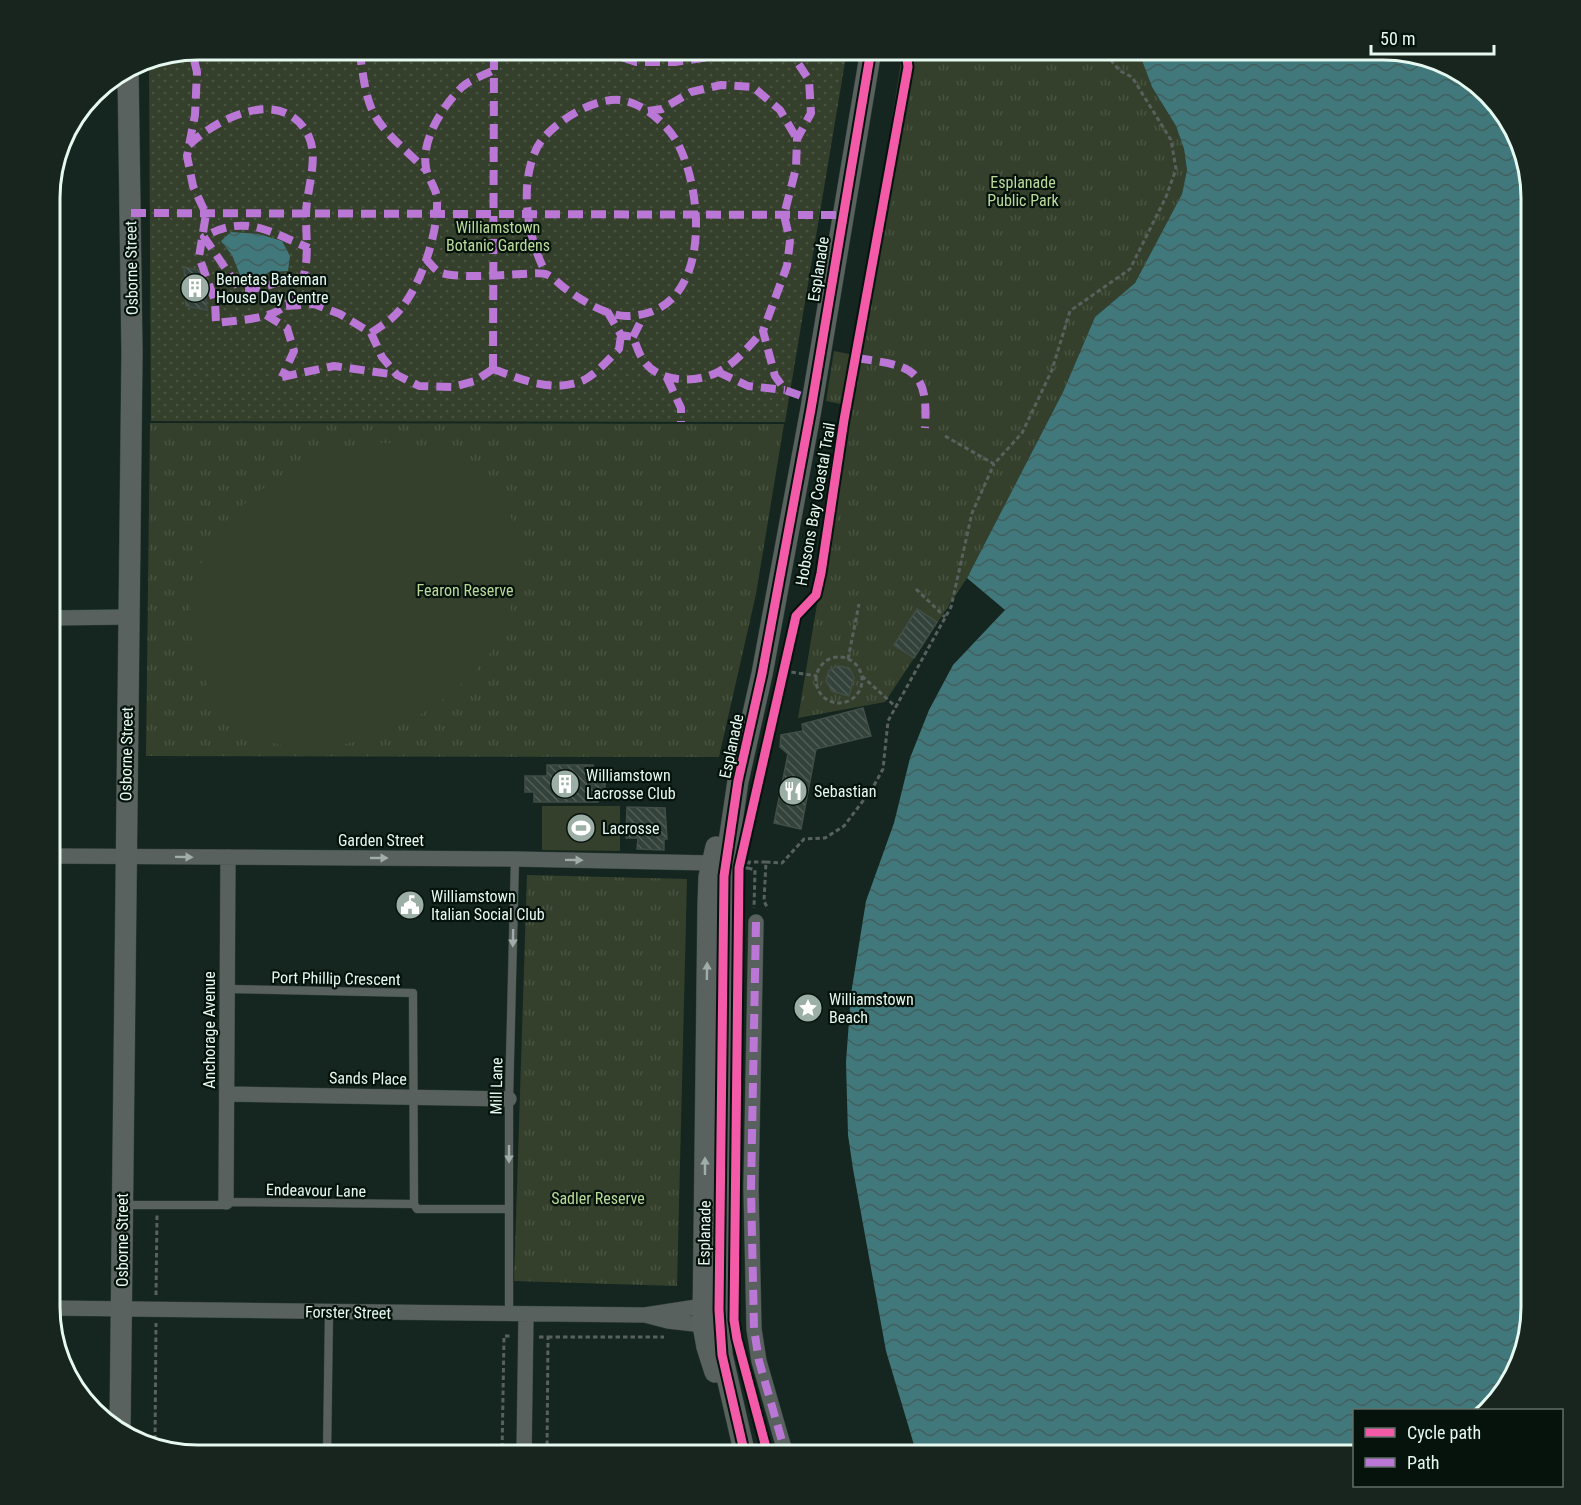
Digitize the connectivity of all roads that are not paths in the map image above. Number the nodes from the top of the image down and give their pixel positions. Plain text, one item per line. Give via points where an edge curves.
1 (868, 60) edge
2 (130, 78) edge
3 (128, 617) junction
4 (60, 618) edge
5 (125, 855) junction
6 (60, 856) edge
7 (228, 857) junction
8 (515, 859) junction
9 (733, 864) junction
10 (756, 922) road end
11 (227, 989) junction
12 (227, 1094) junction
13 (414, 1096) junction
14 (509, 1099) junction
15 (226, 1202) junction
16 (414, 1204) junction
17 (122, 1205) junction
18 (508, 1209) junction
19 (60, 1308) edge
20 (121, 1309) junction
21 (329, 1312) junction
22 (707, 1313) junction
23 (509, 1315) junction
24 (525, 1315) junction
25 (120, 1421) edge
26 (327, 1445) edge
27 (524, 1445) edge
28 (742, 1445) edge
29 (783, 1445) edge

1 - 9 street, Esplanade via 787,544 738,782
2 - 3 street, Osborne Street
3 - 4 street
3 - 5 street, Osborne Street
5 - 6 street, Garden Street
5 -> 7 street, Garden Street
5 - 17 street, Osborne Street
7 -> 8 street, Garden Street
7 - 11 street, Anchorage Avenue
8 -> 9 street, Garden Street
8 -> 14 lane, Mill Lane
9 - 22 street, Esplanade via 708,906
10 - 29 street via 754,1329
11 - 12 street, Anchorage Avenue
11 - 13 lane, Port Phillip Crescent via 413,993
12 - 13 street, Sands Place
12 - 15 street, Anchorage Avenue
13 - 14 street, Sands Place
13 - 16 lane, Port Phillip Crescent
14 -> 18 lane, Mill Lane
15 - 16 lane, Endeavour Lane
15 - 17 lane, Endeavour Lane
16 - 18 lane, Endeavour Lane via 417,1209
17 - 20 street, Osborne Street
18 - 23 lane, Mill Lane
19 - 20 street, Forster Street
20 - 21 street, Forster Street
20 - 25 street, Osborne Street
21 - 23 street, Forster Street
21 - 26 lane
22 - 24 street, Forster Street via 668,1321 645,1315
22 - 28 street, Esplanade via 708,1352
23 - 24 street, Forster Street
24 - 27 street

